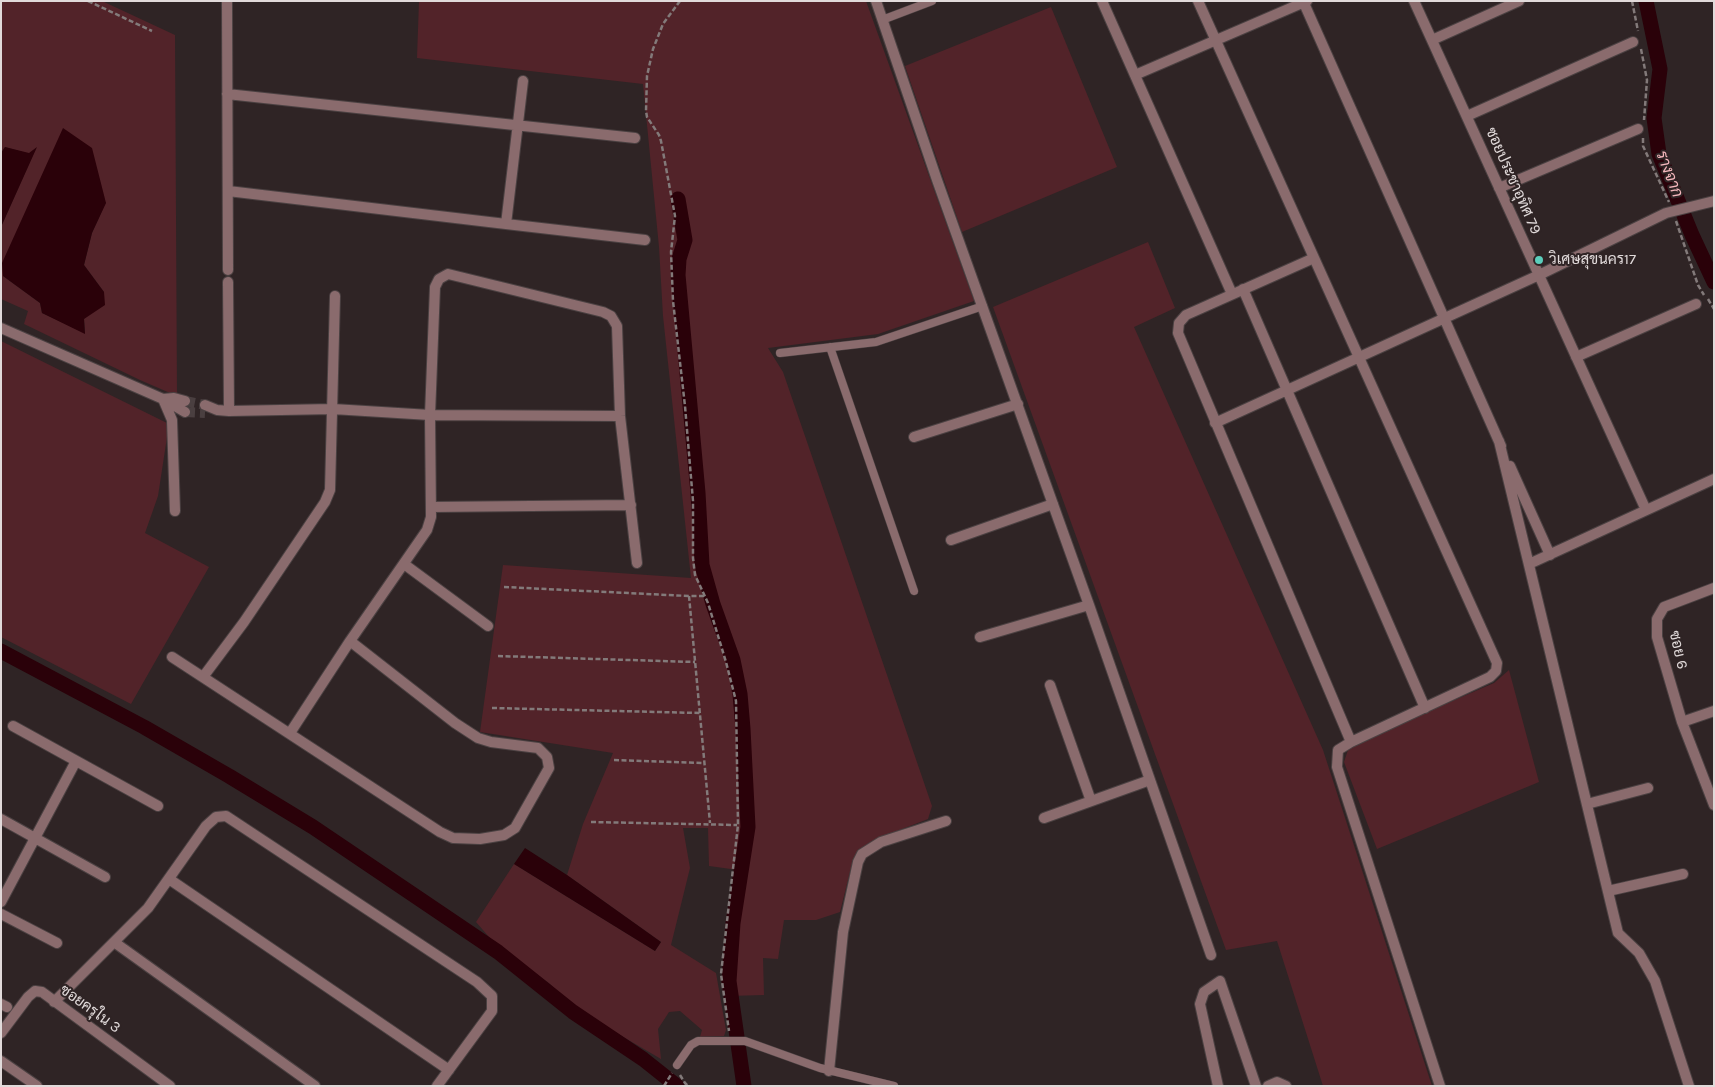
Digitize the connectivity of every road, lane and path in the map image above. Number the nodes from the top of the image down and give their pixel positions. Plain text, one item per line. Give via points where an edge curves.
1 (88, 1) edge
2 (227, 1) edge
3 (680, 1) edge
4 (876, 1) edge
5 (932, 1) edge
6 (1102, 1) edge
7 (1198, 1) edge
8 (1414, 1) edge
9 (1519, 1) edge
10 (1632, 1) edge
11 (1305, 2) edge
12 (882, 20) junction
13 (152, 31) dead end
14 (1432, 40) junction
15 (1216, 41) junction
16 (1637, 41) junction
17 (1135, 75) junction
18 (523, 81) dead end
19 (227, 94) junction
20 (1467, 116) junction
21 (518, 126) junction
22 (1642, 131) junction
23 (635, 138) dead end
24 (1499, 188) junction
25 (228, 191) junction
26 (1714, 201) edge
27 (1669, 212) junction
28 (506, 224) junction
29 (645, 240) dead end
30 (1314, 258) junction
31 (228, 270) dead end
32 (1539, 275) junction
33 (228, 282) dead end
34 (1243, 289) junction
35 (1232, 294) junction
36 (335, 296) dead end
37 (1696, 304) dead end
38 (983, 306) junction
39 (1714, 308) edge
40 (1444, 318) junction
41 (1, 328) edge
42 (830, 347) junction
43 (780, 353) dead end
44 (1576, 357) junction
45 (1359, 358) junction
46 (1287, 390) junction
47 (163, 399) junction
48 (1018, 404) junction
49 (185, 406) tunnel mouth
50 (333, 408) junction
51 (205, 409) tunnel mouth
52 (229, 411) junction
53 (430, 415) junction
54 (620, 416) junction
55 (1215, 423) junction
56 (914, 437) dead end
57 (1499, 441) junction
58 (1714, 479) edge
59 (1053, 504) junction
60 (631, 505) junction
61 (431, 507) junction
62 (1646, 510) junction
63 (174, 512) dead end
64 (951, 540) dead end
65 (1550, 555) junction
66 (638, 563) dead end
67 (404, 564) junction
68 (1529, 564) junction
69 (504, 587) dead end
70 (1714, 588) edge
71 (914, 591) dead end
72 (689, 596) junction
73 (704, 596) junction
74 (1089, 604) junction
75 (488, 626) dead end
76 (980, 638) dead end
77 (350, 641) junction
78 (172, 656) dead end
79 (498, 656) dead end
80 (695, 662) junction
81 (203, 677) junction
82 (1050, 685) dead end
83 (492, 708) dead end
84 (1425, 708) junction
85 (1714, 711) edge
86 (700, 713) junction
87 (1682, 722) junction
88 (13, 726) dead end
89 (290, 733) junction
90 (1351, 742) junction
91 (614, 760) dead end
92 (76, 761) junction
93 (704, 762) junction
94 (1150, 780) junction
95 (1648, 788) dead end
96 (1091, 801) junction
97 (1587, 804) junction
98 (1714, 804) edge
99 (158, 806) dead end
100 (1044, 818) dead end
101 (1, 819) edge
102 (946, 821) dead end
103 (591, 822) dead end
104 (710, 823) junction
105 (738, 825) junction
106 (36, 837) junction
107 (1683, 874) dead end
108 (105, 877) dead end
109 (169, 879) junction
110 (1608, 891) junction
111 (1, 902) edge
112 (1, 914) edge
113 (114, 942) junction
114 (57, 943) dead end
115 (1211, 955) dead end
116 (54, 1002) junction
117 (1, 1032) edge
118 (731, 1038) junction
119 (1, 1061) edge
120 (677, 1065) dead end
121 (449, 1070) junction
122 (829, 1071) junction
123 (37, 1086) edge
124 (170, 1086) edge
125 (315, 1086) edge
126 (437, 1086) edge
127 (664, 1086) edge
128 (688, 1086) edge
129 (894, 1086) edge
130 (1218, 1086) edge
131 (1256, 1086) edge
132 (1268, 1086) edge
133 (1286, 1086) edge
134 (1440, 1086) edge
135 (1689, 1086) edge

1 - 13 path
2 - 19 street
3 - 73 path via 662,24 653,49 647,76 646,111 661,141 675,216 671,252 673,301 693,501 693,558 695,576
4 - 12 street
5 - 12 lane
6 - 17 street
7 - 15 street
8 - 14 street, ซอยประชาอุทิศ 79
9 - 14 street
10 - 16 path
11 - 15 street
11 - 40 street
12 - 38 street
14 - 20 street, ซอยประชาอุทิศ 79
15 - 17 street
15 - 30 street
16 - 20 street
16 - 22 path via 1647,80
17 - 35 street
18 - 21 street
19 - 21 street
19 - 25 street
20 - 24 street, ซอยประชาอุทิศ 79
21 - 23 street
21 - 28 street
22 - 24 street
22 - 27 path via 1643,146
24 - 32 street, ซอยประชาอุทิศ 79
25 - 28 street
25 - 31 street
26 - 27 street
27 - 32 street
27 - 39 path via 1698,285
28 - 29 street
30 - 34 street
30 - 45 street
32 - 40 street
32 - 44 street, ซอยประชาอุทิศ 79
33 - 52 street
34 - 35 street
34 - 46 street
35 - 55 street via 1186,314 1179,323 1178,333
36 - 50 street
37 - 44 street
38 - 42 lane via 876,342
38 - 48 street
40 - 45 street
40 - 57 street
41 - 47 street
42 - 43 lane
42 - 71 lane
44 - 62 street, ซอยประชาอุทิศ 79
45 - 46 street
45 - 84 street via 1497,663 1496,671 1490,677
46 - 55 street
46 - 84 street
47 - 49 street via 174,398
47 - 63 street via 172,420
48 - 56 street
48 - 59 street
50 - 52 street
50 - 53 street
50 - 81 street via 330,490 325,502
51 - 52 street
53 - 54 street
53 - 54 street via 435,287 439,278 448,274 611,316 617,326
53 - 61 street
54 - 60 street
55 - 90 street
57 - 65 street
57 - 68 street
58 - 62 street
59 - 64 street
59 - 74 street
60 - 61 street
60 - 66 street
61 - 67 street via 427,530
62 - 65 street
65 - 68 street
67 - 75 street
67 - 77 street
68 - 97 street
69 - 72 path
70 - 87 street, ซอย 6 via 1664,607 1657,619 1657,637
72 - 73 path
72 - 80 path
73 - 105 path via 736,701
74 - 76 street
74 - 94 street
77 - 89 street
77 - 89 street via 478,738 538,748 547,757 549,768 515,828 504,836 453,838
78 - 81 street
79 - 80 path
80 - 86 path
81 - 89 street
82 - 96 street
83 - 86 path
84 - 90 street
85 - 87 street
86 - 93 path
87 - 98 street, ซอย 6
88 - 92 street
90 - 134 street via 1338,750 1336,767
91 - 93 path
92 - 99 street
92 - 106 street
93 - 104 path
94 - 96 street
94 - 115 street
95 - 97 street
96 - 100 street
97 - 110 street
101 - 106 street
102 - 122 street via 881,842 862,854 858,862 843,932
103 - 104 path
104 - 105 path
105 - 118 path via 721,974
106 - 108 street
106 - 111 street
107 - 110 street
109 - 113 street via 148,908
109 - 121 street
109 - 121 street via 206,826 216,818 226,816 477,982 492,996 492,1011
110 - 135 street via 1618,933 1639,953 1655,981
112 - 114 street
113 - 116 street
113 - 125 street
116 - 117 street, ซอยครุใน 3 via 42,992 35,991
116 - 124 street, ซอยครุใน 3
118 - 120 lane via 694,1043
118 - 122 lane
119 - 123 street
121 - 126 street
122 - 129 lane
127 - 128 path via 676,1067
130 - 131 street via 1200,1004 1204,992 1220,981
132 - 133 street via 1277,1082

